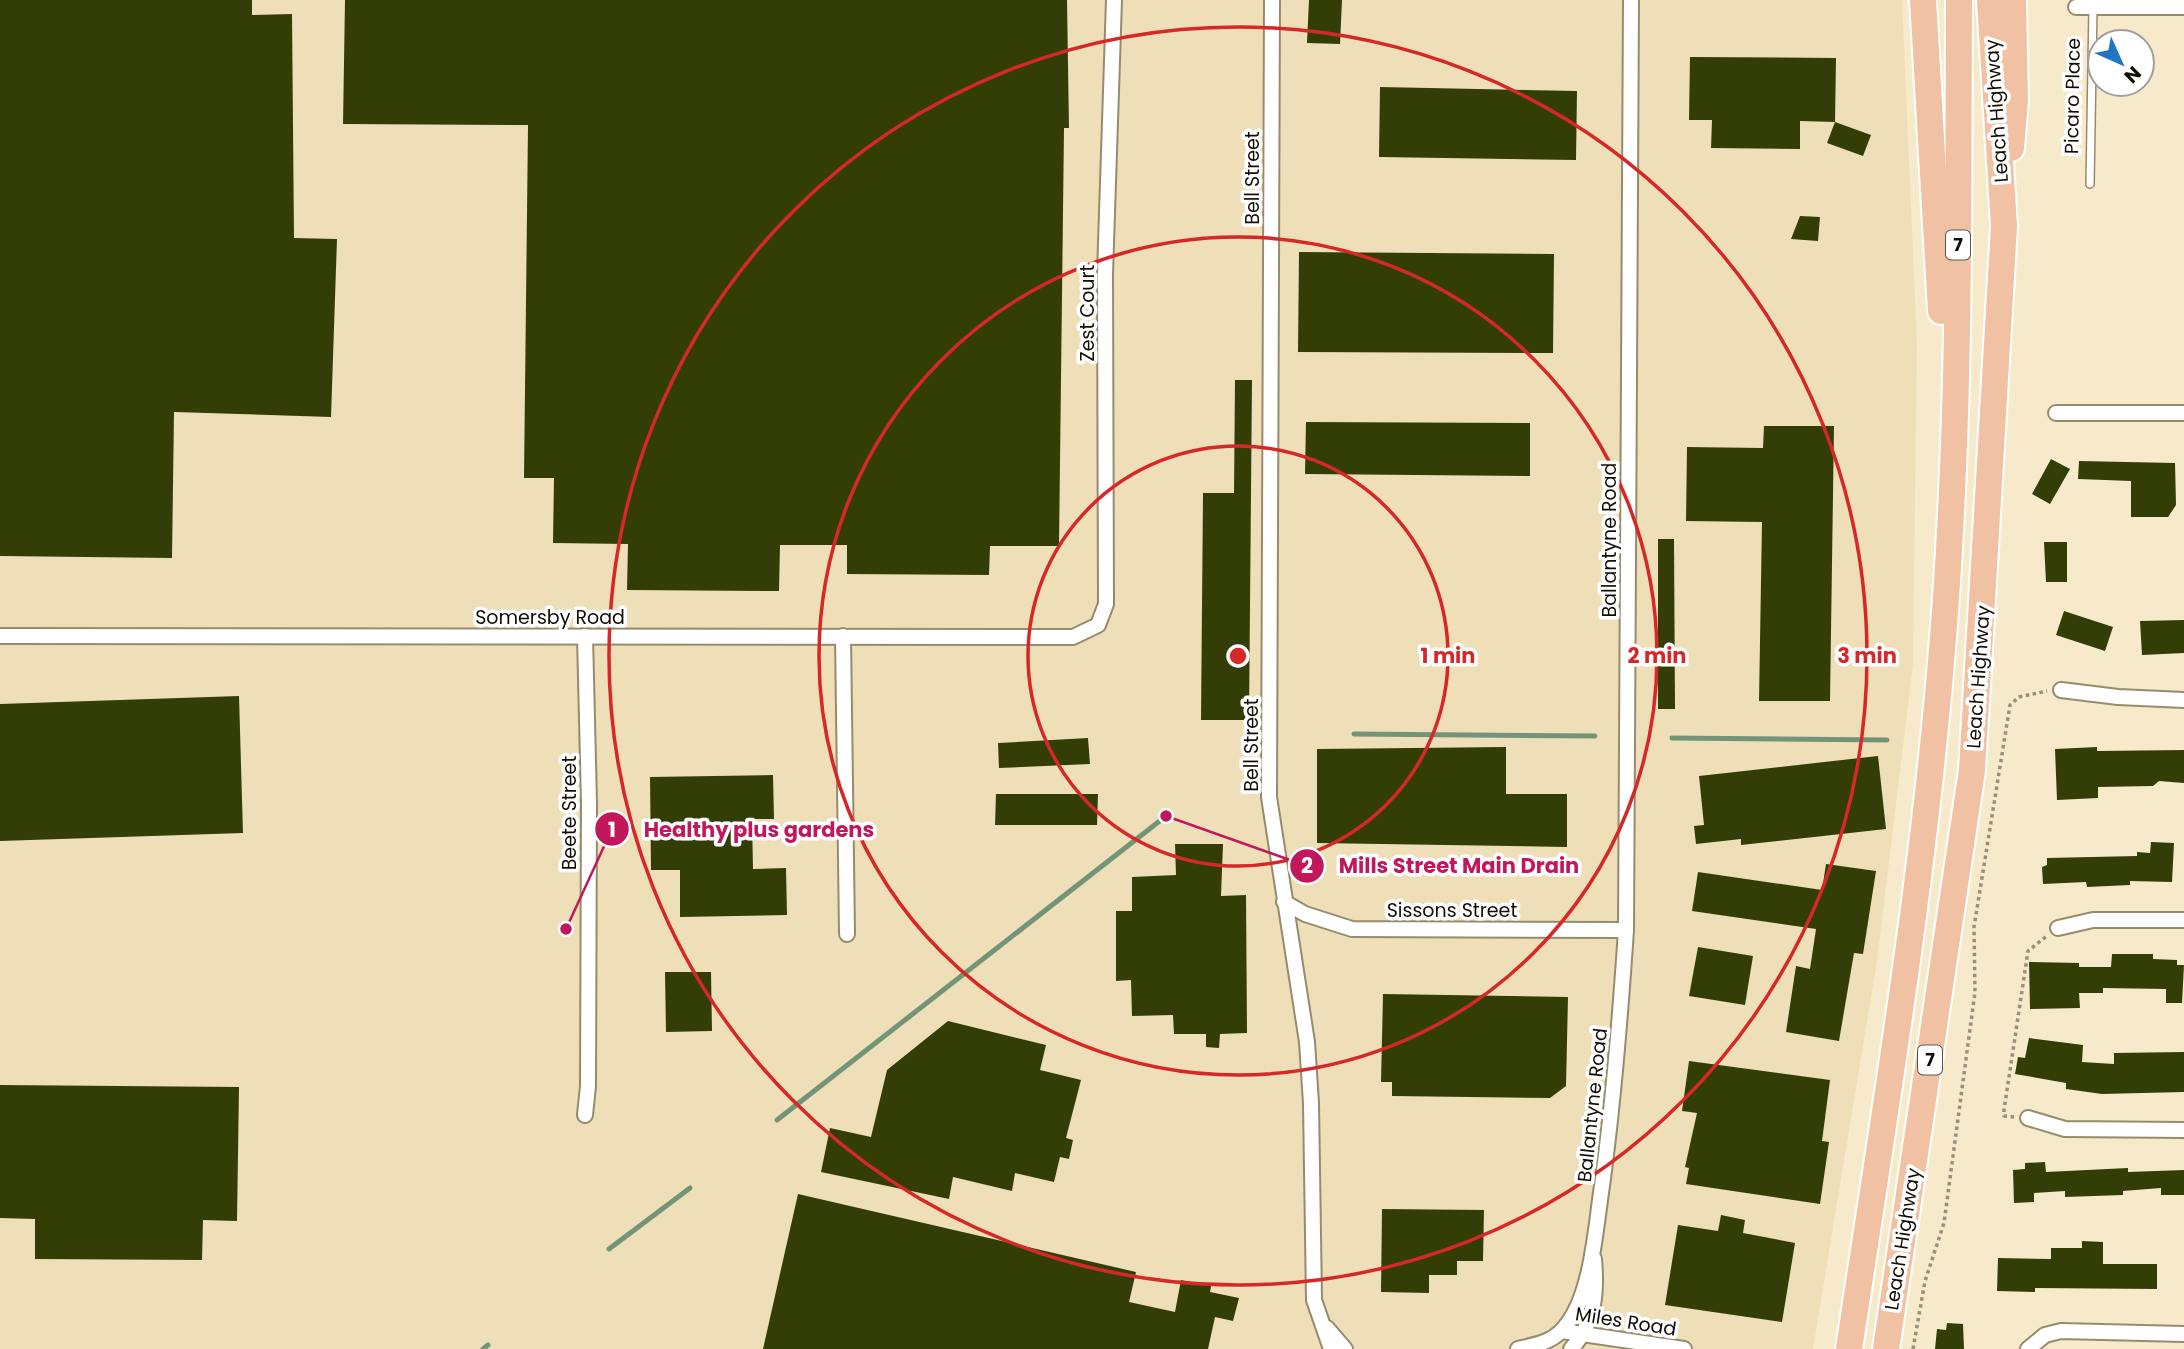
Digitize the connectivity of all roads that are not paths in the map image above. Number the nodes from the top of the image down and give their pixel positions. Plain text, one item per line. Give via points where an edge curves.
1 (1114, 0) edge
2 (1272, 0) edge
3 (1631, 0) edge
4 (1923, 0) edge
5 (1959, 0) edge
6 (1990, 0) edge
7 (2013, 0) edge
8 (2076, 7) dead end
9 (2093, 7) junction
10 (2184, 7) edge
11 (2090, 184) dead end
12 (2004, 226) junction
13 (2056, 413) dead end
14 (2184, 413) edge
15 (1951, 491) junction
16 (1098, 625) joint
17 (0, 636) edge
18 (585, 636) junction
19 (843, 636) junction
20 (2061, 690) road end
21 (2184, 700) edge
22 (1284, 902) junction
23 (2184, 920) edge
24 (2058, 928) road end
25 (1626, 930) junction
26 (847, 934) dead end
27 (585, 1115) dead end
28 (2028, 1118) road end
29 (2184, 1130) edge
30 (1593, 1247) junction
31 (1592, 1311) junction
32 (1319, 1319) junction
33 (1562, 1331) junction
34 (1584, 1332) junction
35 (2184, 1334) edge
36 (1613, 1339) junction
37 (2029, 1346) edge
38 (1573, 1348) edge
39 (1331, 1349) edge
40 (1345, 1349) edge
41 (1518, 1349) edge
42 (1684, 1349) edge
43 (1849, 1349) edge
44 (1886, 1349) edge

1 - 16 street, Zest Court via 1105,274 1106,604
2 - 22 street, Bell Street via 1269,797
3 - 25 street, Ballantyne Road
4 - 15 highway
5 - 15 highway, Leach Highway / 7
6 - 12 highway, Leach Highway / 7
7 - 12 highway via 2015,100
8 - 9 street
9 - 10 street
9 - 11 lane, Picaro Place
12 - 44 highway, Leach Highway / 7 via 1972,770
13 - 14 street
15 - 43 highway, Leach Highway / 7 via 1933,744 1905,976
16 - 19 street, Somersby Road via 1073,637
17 - 18 street, Somersby Road
18 - 19 street, Somersby Road
18 - 27 street, Beete Street via 589,803
19 - 26 street
20 - 21 street
22 - 25 street, Sissons Street via 1352,929
22 - 32 street, Bell Street via 1307,1042 1312,1263
23 - 24 street via 2093,920
25 - 30 street, Ballantyne Road via 1616,1084
28 - 29 street via 2065,1129
30 - 31 street, Ballantyne Road via 1596,1283
30 - 33 street, Ballantyne Road via 1579,1301
31 - 34 street, Ballantyne Road
31 - 36 street via 1597,1327
32 - 39 street, Bell Street
32 - 40 street
33 - 34 street, Miles Road
33 - 38 street, Miles Road
33 - 41 street, Miles Road via 1543,1344
34 - 36 street, Miles Road
34 - 38 street, Ballantyne Road
35 - 37 street via 2061,1331
36 - 42 street, Miles Road

